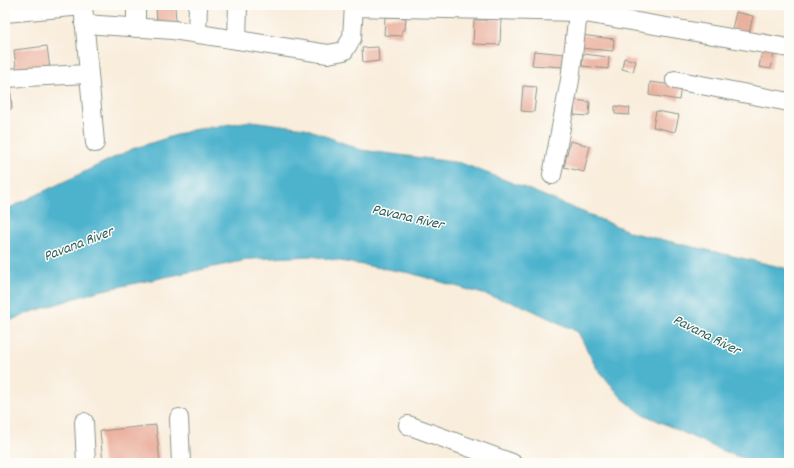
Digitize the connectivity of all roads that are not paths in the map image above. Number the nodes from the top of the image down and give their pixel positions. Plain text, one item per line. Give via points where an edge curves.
1 (83, 5) edge
2 (136, 5) edge
3 (198, 5) edge
4 (238, 5) edge
5 (354, 6) edge
6 (579, 8) edge
7 (5, 13) edge
8 (84, 24) junction
9 (136, 28) junction
10 (197, 34) junction
11 (237, 40) junction
12 (789, 48) edge
13 (88, 74) junction
14 (5, 78) edge
15 (675, 80) dead end
16 (789, 102) edge
17 (95, 143) dead end
18 (552, 175) dead end
19 (179, 418) dead end
20 (84, 422) dead end
21 (408, 425) dead end
22 (86, 463) edge
23 (181, 463) edge
24 (512, 463) edge

1 - 7 street
1 - 8 street
2 - 9 street
3 - 10 street
4 - 11 street
5 - 6 street
5 - 11 street via 352,38 344,51 336,54
6 - 12 street
6 - 18 street via 570,80
8 - 9 street
8 - 13 street
9 - 10 street
10 - 11 street
13 - 14 street
13 - 17 street
15 - 16 street
19 - 23 street
20 - 22 street
21 - 24 street

